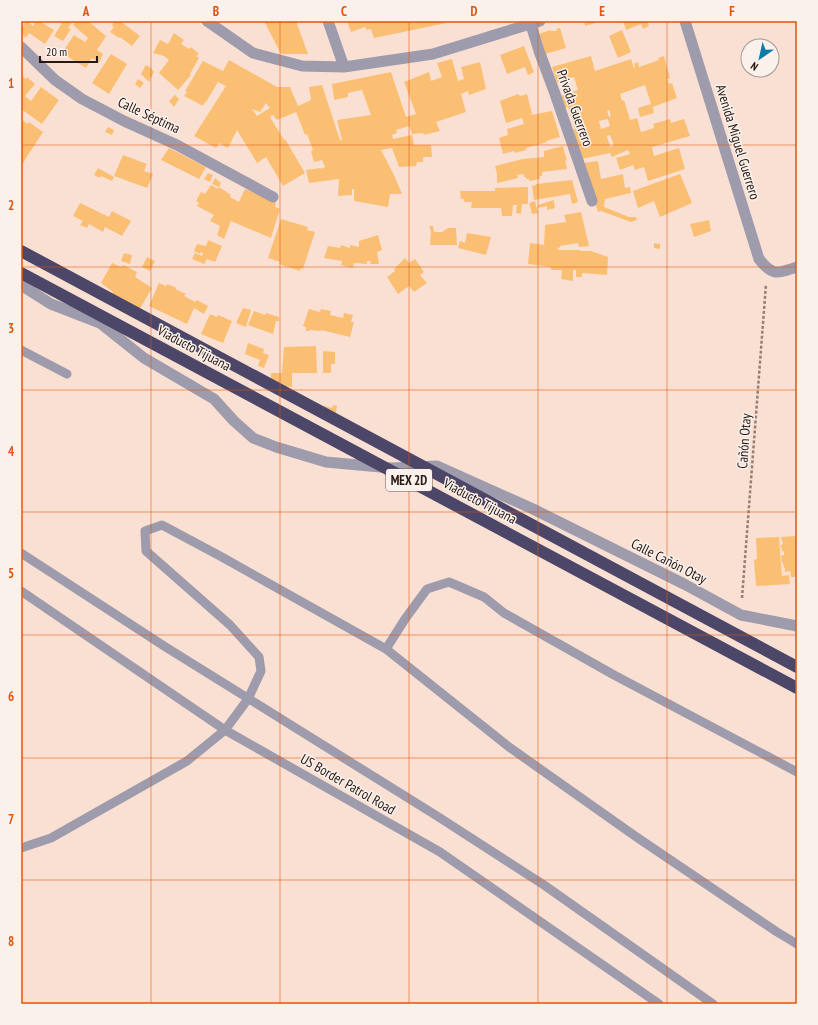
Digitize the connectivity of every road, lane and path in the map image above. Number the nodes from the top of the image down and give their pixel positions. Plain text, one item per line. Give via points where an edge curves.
1 (207, 21) edge
2 (328, 21) edge
3 (685, 21) edge
4 (536, 23) edge
5 (21, 47) edge
6 (344, 67) junction
7 (273, 197) dead end
8 (592, 201) dead end
9 (21, 251) edge
10 (797, 267) edge
11 (767, 270) junction
12 (21, 273) edge
13 (21, 284) edge
14 (21, 350) edge
15 (67, 374) dead end
16 (21, 554) edge
17 (21, 592) edge
18 (740, 615) junction
19 (797, 626) edge
20 (386, 649) junction
21 (797, 667) edge
22 (797, 688) edge
23 (248, 699) junction
24 (225, 730) junction
25 (797, 772) edge
26 (21, 848) edge
27 (797, 944) edge
28 (659, 1004) edge
29 (713, 1004) edge

1 - 6 street via 253,53 302,66
2 - 6 street
3 - 11 street, Avenida Miguel Guerrero via 760,259
4 - 6 street via 433,54
4 - 8 street, Privada Guerrero via 539,51
5 - 7 street, Calle Séptima via 55,80 82,99 177,145
9 - 21 highway, Viaducto Tijuana / MEX 2D, bridge
10 - 11 street via 780,272
11 - 18 path, Cañón Otay
12 - 22 highway, Viaducto Tijuana / MEX 2D, bridge
13 - 18 street, Calle Cañón Otay via 51,304 100,323 144,358 214,399 253,438 326,462 391,468 437,466 533,509 684,584
14 - 15 lane
16 - 23 lane
17 - 24 lane, US Border Patrol Road
18 - 19 street, Calle Cañón Otay
20 - 23 lane via 162,525 145,531 146,551 230,625 259,657 261,671
20 - 25 lane via 427,589 449,582 484,596 504,613 614,675
20 - 27 lane via 509,747 635,836
23 - 24 lane
23 - 29 lane via 544,885
24 - 26 lane via 187,761 51,838
24 - 28 lane, US Border Patrol Road via 440,852

